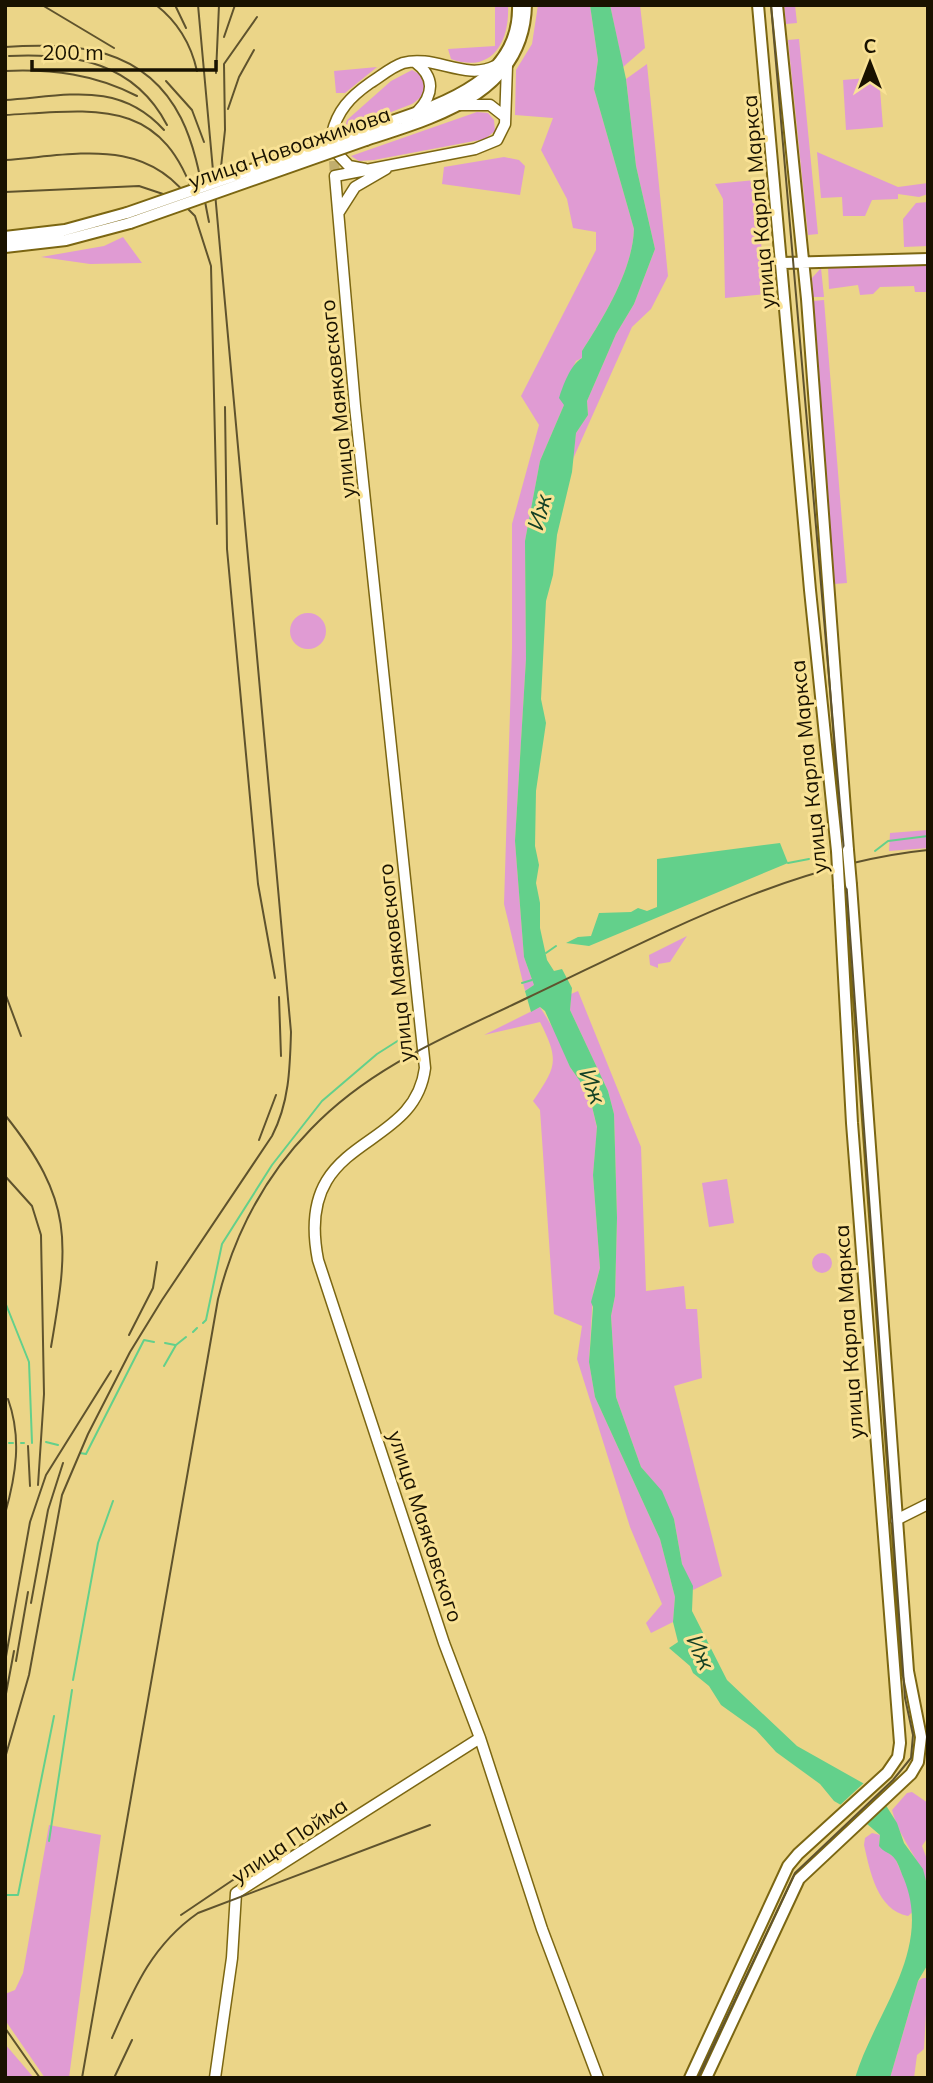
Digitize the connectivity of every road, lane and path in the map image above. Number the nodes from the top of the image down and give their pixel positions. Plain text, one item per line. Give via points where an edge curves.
1 (518, 5) edge
2 (527, 5) edge
3 (758, 5) edge
4 (777, 5) edge
5 (415, 62) junction
6 (507, 65) junction
7 (495, 66) junction
8 (458, 105) junction
9 (418, 111) junction
10 (504, 116) junction
11 (332, 134) tunnel mouth
12 (365, 136) junction
13 (333, 149) dead end
14 (392, 166) junction
15 (369, 170) junction
16 (339, 212) junction
17 (129, 218) junction
18 (5, 237) edge
19 (5, 247) edge
20 (928, 259) edge
21 (803, 261) junction
22 (783, 262) junction
23 (843, 850) junction
24 (845, 886) junction
25 (870, 1114) junction
26 (851, 1117) junction
27 (928, 1504) edge
28 (896, 1520) junction
29 (883, 1526) junction
30 (480, 1738) junction
31 (215, 2078) edge
32 (598, 2078) edge
33 (690, 2078) edge
34 (706, 2078) edge

1 - 7 main road, улица Новоажимова via 515,35
2 - 6 main road, улица Новоажимова via 523,38
3 - 22 main road, улица Карла Маркса
4 - 21 main road, улица Карла Маркса
5 - 7 main road via 477,73
5 - 9 main road via 425,70 431,87 427,102
5 - 11 main road via 396,66 356,93 339,112
6 - 8 main road, улица Новоажимова via 480,93
6 - 10 main road
7 - 9 main road, улица Новоажимова via 466,92
8 - 10 main road via 490,105
8 - 12 main road, улица Новоажимова
9 - 12 main road, улица Новоажимова
10 - 14 main road via 503,130 490,145
12 - 17 main road, улица Новоажимова, bridge
13 - 15 main road via 349,166
14 - 15 main road
14 - 16 main road via 355,187
15 - 16 main road, улица Маяковского via 335,176
16 - 30 main road, улица Маяковского via 425,1068 420,1090 404,1113 352,1151 329,1177 316,1209 315,1244 443,1643
17 - 18 main road, улица Новоажимова
17 - 19 main road, улица Новоажимова via 66,240
20 - 21 main road
21 - 22 main road
21 - 23 main road, улица Карла Маркса
22 - 23 main road, улица Карла Маркса via 810,600
23 - 24 main road, улица Карла Маркса, bridge
24 - 25 main road, улица Карла Маркса
24 - 26 main road, улица Карла Маркса
25 - 26 main road
25 - 28 main road, улица Карла Маркса
26 - 29 main road, улица Карла Маркса
27 - 28 main road
28 - 29 main road
28 - 34 main road, улица Карла Маркса via 908,1671 922,1749 911,1774 803,1874 791,1892
29 - 33 main road, улица Карла Маркса via 900,1732 898,1757 887,1773 798,1854 775,1890
30 - 31 main road, улица Пойма via 236,1893
30 - 32 main road, улица Маяковского via 542,1929

